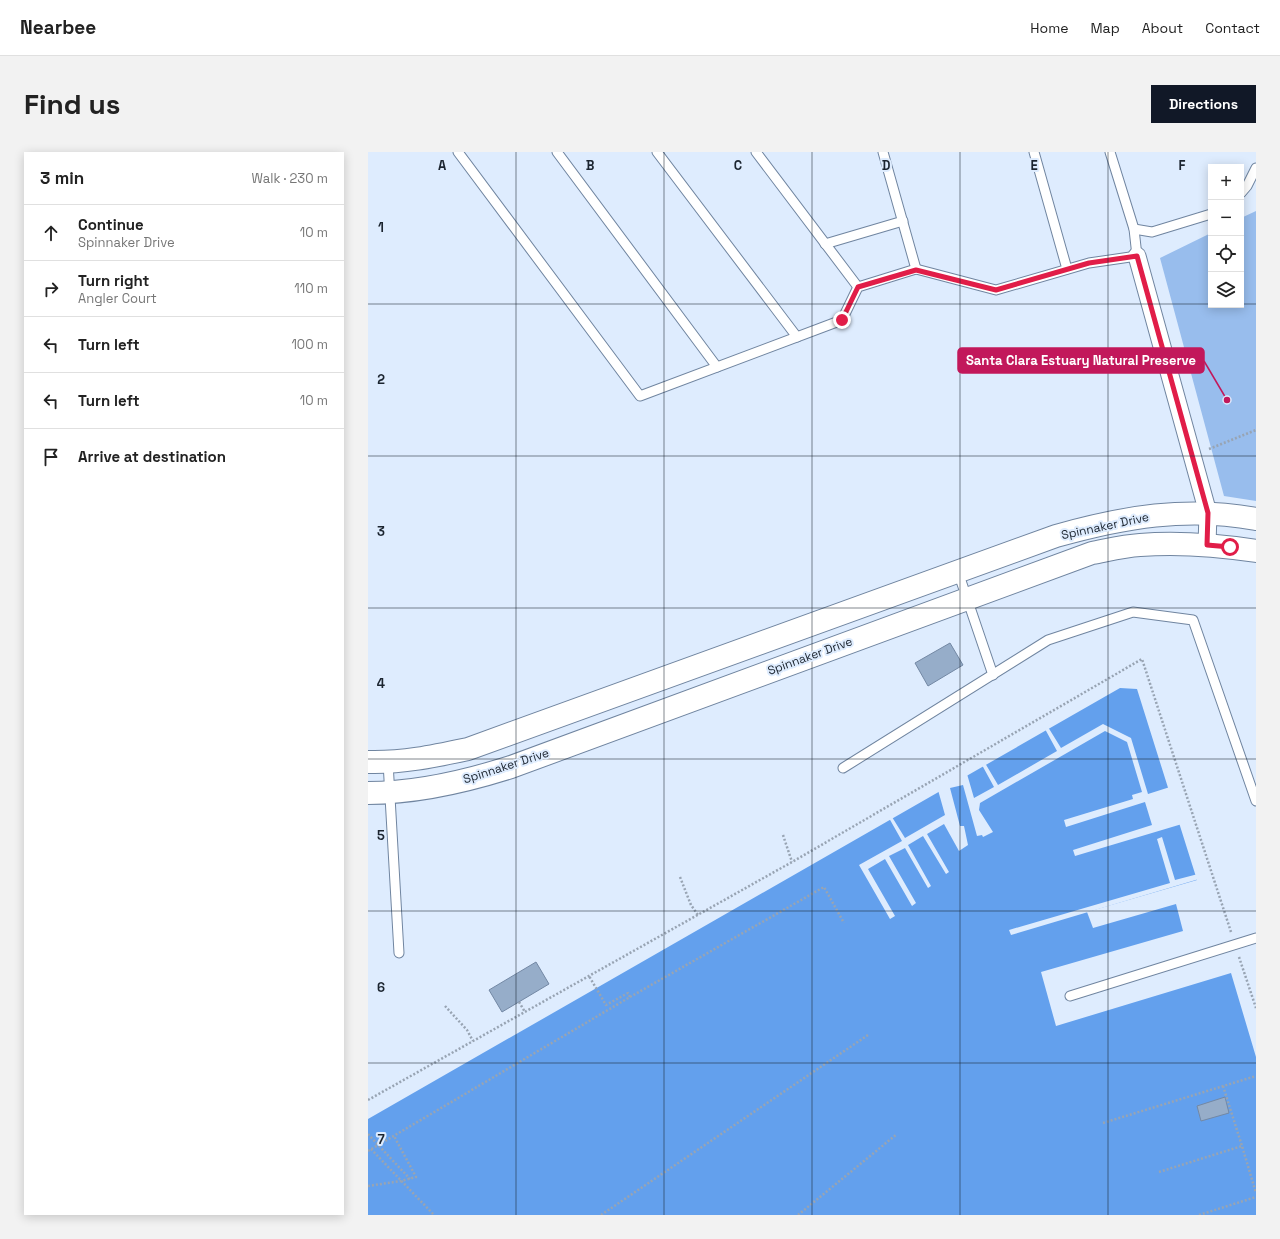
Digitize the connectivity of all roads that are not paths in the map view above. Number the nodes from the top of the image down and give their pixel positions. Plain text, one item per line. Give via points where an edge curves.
1 (458, 152) edge
2 (557, 152) edge
3 (657, 152) edge
4 (756, 152) edge
5 (883, 152) edge
6 (1034, 152) edge
7 (1110, 152) edge
8 (1256, 168) edge
9 (1244, 190) edge
10 (1208, 215) edge
11 (903, 221) junction
12 (1134, 229) junction
13 (825, 244) junction
14 (1137, 256) junction
15 (1067, 269) junction
16 (916, 270) junction
17 (858, 287) junction
18 (797, 337) junction
19 (717, 367) junction
20 (1208, 513) junction
21 (1256, 519) edge
22 (1207, 545) junction
23 (1256, 551) edge
24 (958, 572) junction
25 (968, 598) junction
26 (993, 676) junction
27 (378, 762) edge
28 (842, 768) dead end
29 (368, 793) edge
30 (390, 793) junction
31 (1256, 802) edge
32 (1256, 938) edge
33 (399, 953) dead end
34 (1070, 996) dead end

1 - 19 lane via 640,396
2 - 19 lane
3 - 18 lane
4 - 13 lane
5 - 11 lane
6 - 15 lane
7 - 12 lane
8 - 9 lane
10 - 12 lane via 1152,232
11 - 13 lane
11 - 16 lane
12 - 14 lane
13 - 17 lane
14 - 15 lane
14 - 20 street
15 - 16 lane via 996,290
16 - 17 lane
17 - 18 lane via 842,320
18 - 19 lane
20 - 21 street, Spinnaker Drive
20 - 22 street
20 - 24 street, Spinnaker Drive via 1172,513 1088,527
22 - 23 street, Spinnaker Drive
22 - 25 street, Spinnaker Drive via 1138,545 1092,553
24 - 25 lane
24 - 27 street, Spinnaker Drive via 488,742 422,759
25 - 26 lane
25 - 30 street, Spinnaker Drive via 476,778 437,787
26 - 28 lane
26 - 31 lane via 1048,640 1133,612 1194,620
27 - 30 lane
29 - 30 street, Spinnaker Drive
30 - 33 lane
32 - 34 lane

